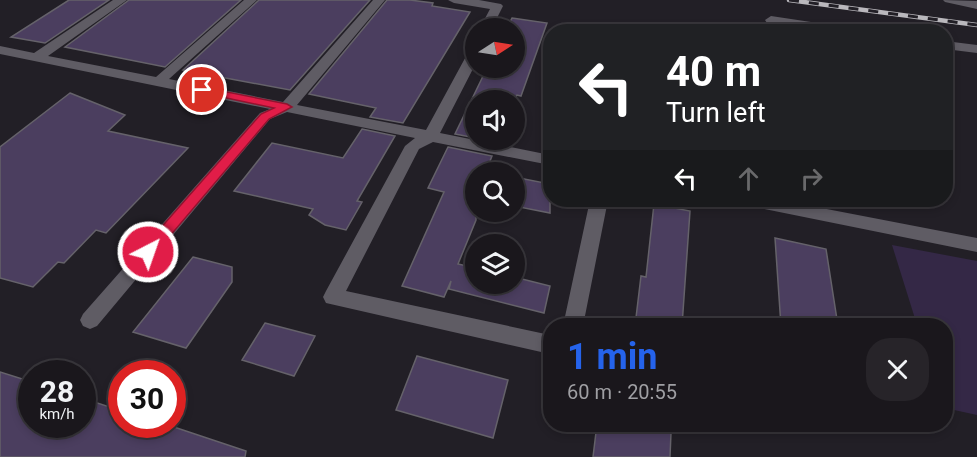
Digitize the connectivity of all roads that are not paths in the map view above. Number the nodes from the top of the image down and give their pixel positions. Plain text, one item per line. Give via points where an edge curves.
1 (121, 0) edge
2 (251, 0) edge
3 (379, 0) edge
4 (454, 0) edge
5 (949, 0) edge
6 (977, 5) edge
7 (491, 18) edge
8 (771, 20) dead end
9 (798, 24) edge
10 (953, 46) edge
11 (977, 49) edge
12 (0, 50) edge
13 (37, 57) junction
14 (465, 71) edge
15 (159, 81) junction
16 (287, 107) junction
17 (431, 136) junction
18 (543, 159) edge
19 (598, 207) edge
20 (785, 207) edge
21 (977, 245) edge
22 (575, 318) edge
23 (90, 320) dead end
24 (543, 343) edge

1 - 13 street
2 - 15 street
3 - 16 street
4 - 7 street via 497,6
5 - 6 street
8 - 9 street
10 - 11 street
12 - 13 street
13 - 15 street
14 - 17 street
15 - 16 street
16 - 17 street
16 - 23 street via 265,116
17 - 18 street
17 - 24 street via 412,146 333,297
19 - 22 street
20 - 21 street

